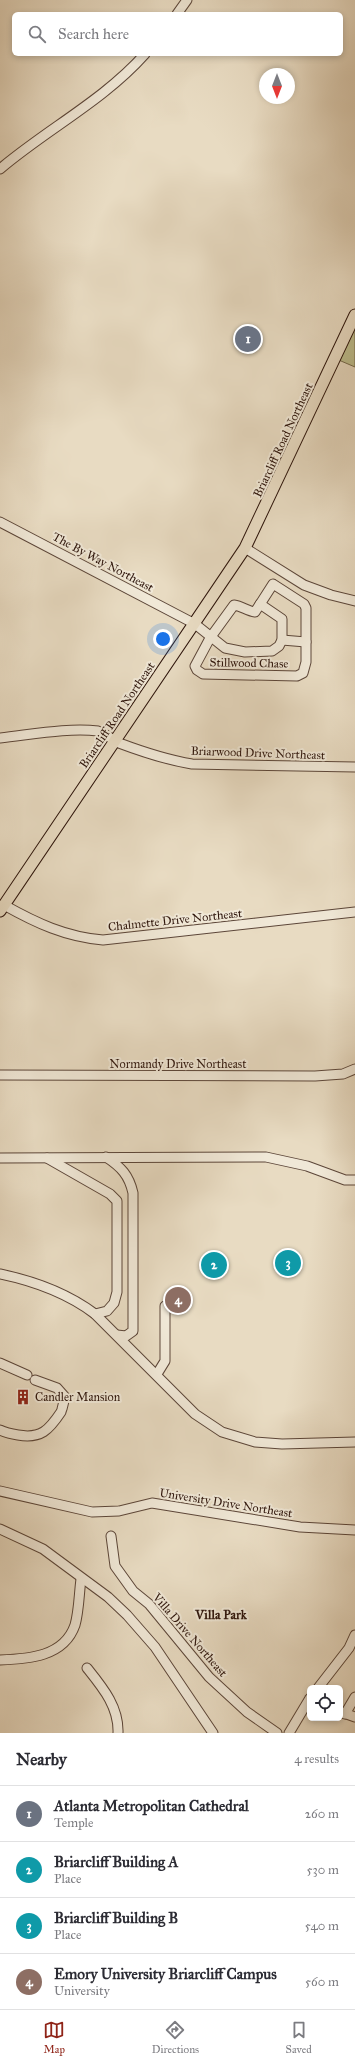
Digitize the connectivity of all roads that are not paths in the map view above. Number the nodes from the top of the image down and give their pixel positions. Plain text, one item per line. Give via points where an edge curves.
1 (187, 0) edge
2 (178, 12) edge
3 (143, 56) edge
4 (0, 170) edge
5 (355, 315) edge
6 (0, 522) edge
7 (245, 548) junction
8 (296, 581) junction
9 (289, 595) junction
10 (355, 601) edge
11 (260, 604) junction
12 (194, 624) junction
13 (210, 638) junction
14 (282, 640) junction
15 (306, 642) junction
16 (0, 738) edge
17 (115, 741) junction
18 (355, 768) edge
19 (2, 908) edge
20 (355, 912) edge
21 (355, 1070) edge
22 (0, 1075) edge
23 (46, 1157) junction
24 (105, 1157) junction
25 (0, 1158) edge
26 (355, 1180) edge
27 (0, 1274) edge
28 (165, 1306) dead end
29 (95, 1314) junction
30 (133, 1330) junction
31 (117, 1335) junction
32 (138, 1355) junction
33 (0, 1364) edge
34 (157, 1374) junction
35 (0, 1430) edge
36 (355, 1442) edge
37 (0, 1490) edge
38 (0, 1529) edge
39 (355, 1530) edge
40 (111, 1536) dead end
41 (81, 1579) junction
42 (355, 1635) edge
43 (0, 1660) edge
44 (87, 1668) dead end
45 (320, 1685) edge
46 (355, 1697) edge
47 (307, 1703) edge
48 (343, 1712) edge
49 (343, 1713) edge
50 (355, 1717) edge
51 (118, 1733) edge
52 (213, 1733) edge
53 (277, 1733) edge
54 (289, 1733) edge

1 - 2 street
3 - 4 street via 86,108 20,153
5 - 7 main road, Briarcliff Road Northeast
6 - 12 street, The By Way Northeast
7 - 8 street
7 - 12 main road, Briarcliff Road Northeast
8 - 9 street
8 - 10 street via 326,594
9 - 11 street, Stillwood Chase via 272,584
9 - 15 street, Stillwood Chase via 306,608
11 - 13 street, Stillwood Chase via 255,612 234,605
11 - 14 street, Stillwood Chase via 282,619
12 - 13 street, Stillwood Chase
12 - 17 main road, Briarcliff Road Northeast
13 - 14 street, Stillwood Chase via 224,648 245,652 272,651
13 - 15 street, Stillwood Chase via 195,666 204,674 297,676 305,669
14 - 15 street
16 - 17 street, Briarwood Drive Northeast via 98,731
17 - 18 street, Briarwood Drive Northeast via 168,759 192,764
17 - 19 main road, Briarcliff Road Northeast
19 - 20 street, Chalmette Drive Northeast via 63,933 103,940
21 - 22 street, Normandy Drive Northeast via 336,1075 302,1077
23 - 24 street
23 - 25 street
23 - 29 street via 110,1194 117,1201 117,1297 107,1312
24 - 26 street via 266,1158 307,1166 345,1180
24 - 30 street via 117,1164 128,1176 133,1193
27 - 29 street via 56,1291
28 - 34 street via 165,1361
29 - 31 street
30 - 31 street via 126,1336
30 - 32 street
31 - 32 street
32 - 34 street
33 - 35 street via 57,1388 64,1397 62,1411 55,1422 41,1434 34,1437 21,1436
34 - 36 street via 195,1414 211,1426 235,1437 282,1444
37 - 39 street, University Drive Northeast via 92,1512 120,1511 152,1503 293,1526
38 - 41 street via 43,1549
40 - 53 street, Villa Drive Northeast via 115,1566 133,1591 148,1604 209,1677 247,1712
41 - 43 street via 75,1624 66,1640 44,1655
41 - 52 street via 108,1597 155,1647
42 - 45 street via 349,1648
44 - 51 street via 111,1701 119,1719
46 - 48 street
47 - 54 street
49 - 50 street

